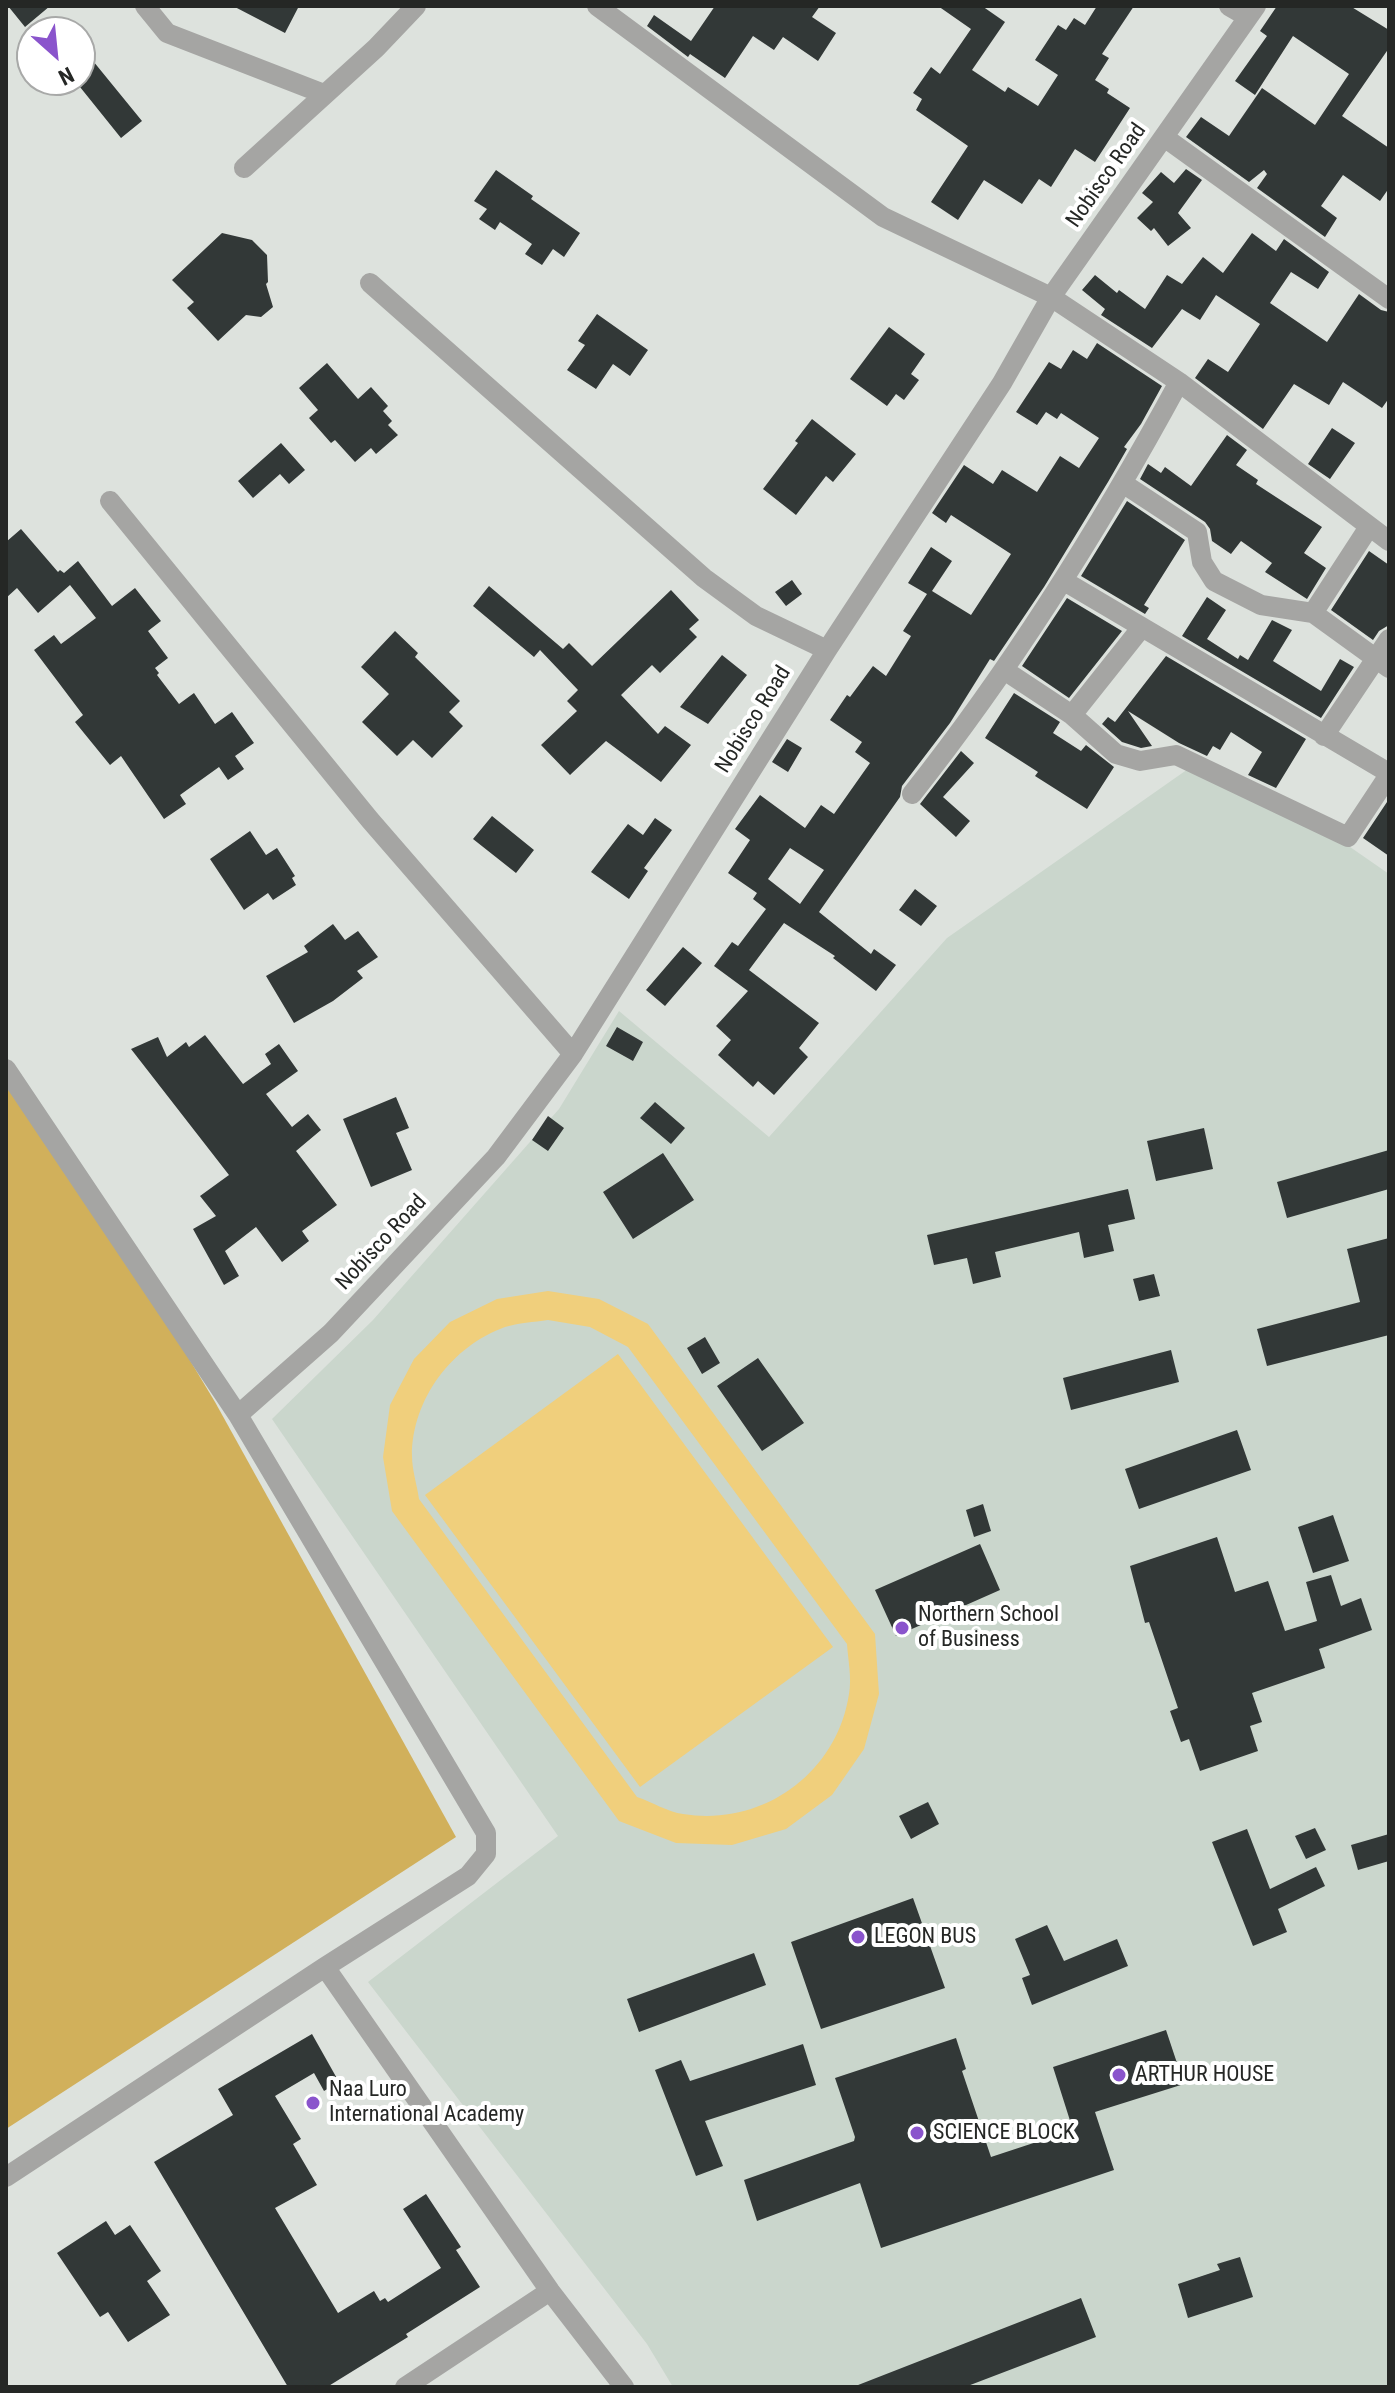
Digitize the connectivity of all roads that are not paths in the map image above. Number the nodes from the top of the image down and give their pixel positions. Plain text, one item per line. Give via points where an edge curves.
1 (145, 6) edge
2 (416, 6) edge
3 (597, 6) edge
4 (1229, 6) edge
5 (1252, 12) edge
6 (324, 94) junction
7 (1164, 137) junction
8 (244, 168) dead end
9 (370, 283) dead end
10 (1051, 297) junction
11 (1389, 299) edge
12 (1179, 382) junction
13 (1124, 484) junction
14 (110, 501) dead end
15 (1369, 527) junction
16 (1389, 541) edge
17 (1064, 581) junction
18 (1313, 613) junction
19 (1142, 627) junction
20 (1389, 639) edge
21 (827, 650) junction
22 (1382, 664) edge
23 (1004, 670) junction
24 (1072, 715) junction
25 (1324, 736) junction
26 (1389, 774) edge
27 (912, 794) dead end
28 (573, 1054) junction
29 (6, 1069) edge
30 (238, 1415) junction
31 (325, 1967) junction
32 (6, 2177) edge
33 (550, 2291) junction
34 (405, 2387) edge
35 (624, 2387) edge

1 - 6 street via 167,33
2 - 6 street
3 - 10 street via 883,217
4 - 5 street
5 - 7 street, Nobisco Road
6 - 8 street
7 - 10 street, Nobisco Road
7 - 11 street
9 - 21 street via 704,578 756,616
10 - 12 street
10 - 21 street, Nobisco Road via 1002,383
12 - 13 street
12 - 15 street
13 - 17 street
13 - 18 street via 1197,532 1202,562 1214,581 1261,605
14 - 28 street via 370,820
15 - 16 street
15 - 18 street
17 - 19 street
17 - 23 street
18 - 22 street
19 - 24 street
19 - 25 street
20 - 22 street
21 - 28 street, Nobisco Road
22 - 25 street
23 - 24 street
23 - 27 street
24 - 26 street via 1116,754 1140,761 1176,755 1348,837
25 - 26 street
28 - 30 street, Nobisco Road via 496,1157 331,1333
29 - 30 street
30 - 31 street via 486,1833 486,1854 468,1876
31 - 32 street
31 - 33 street
33 - 34 street
33 - 35 street

